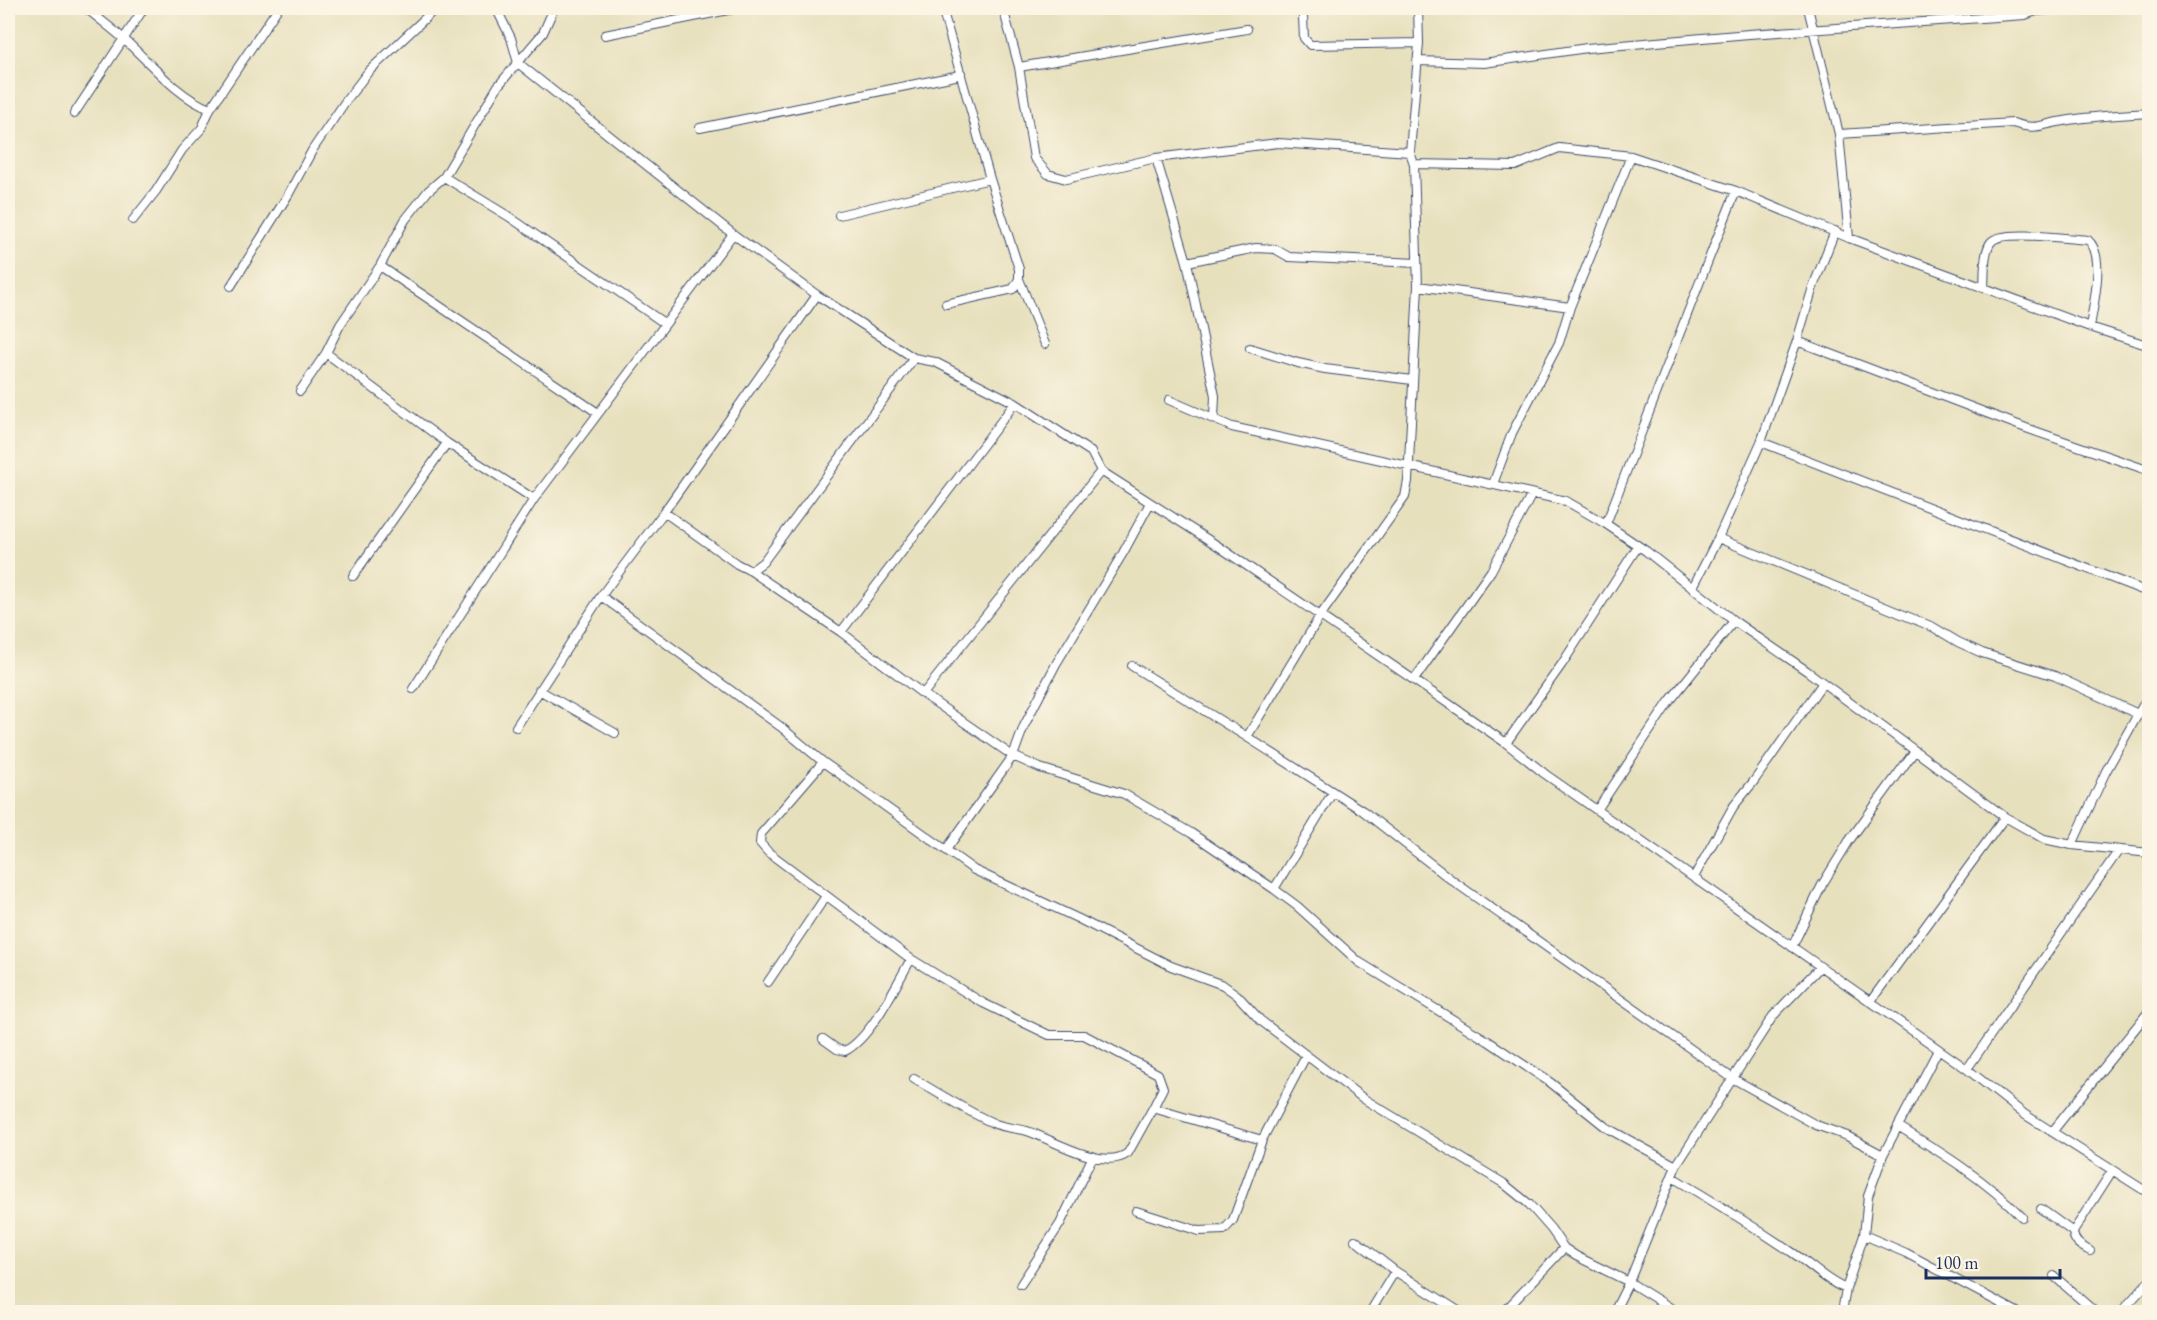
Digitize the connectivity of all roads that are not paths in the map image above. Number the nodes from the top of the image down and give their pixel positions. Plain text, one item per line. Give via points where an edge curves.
1 (86, 8) edge
2 (144, 8) edge
3 (278, 8) edge
4 (436, 8) edge
5 (496, 8) edge
6 (554, 8) edge
7 (738, 8) edge
8 (942, 8) edge
9 (1003, 8) edge
10 (1418, 8) edge
11 (1808, 8) edge
12 (2075, 8) edge
13 (1303, 17) dead end
14 (1247, 29) dead end
15 (1814, 30) junction
16 (605, 35) dead end
17 (124, 39) junction
18 (1419, 43) junction
19 (1417, 61) junction
20 (518, 63) junction
21 (1019, 67) junction
22 (961, 73) junction
23 (210, 109) junction
24 (2150, 113) edge
25 (74, 114) dead end
26 (700, 128) dead end
27 (1839, 134) junction
28 (1410, 152) junction
29 (1630, 156) junction
30 (1156, 158) junction
31 (1414, 164) junction
32 (444, 177) junction
33 (990, 179) junction
34 (1736, 191) junction
35 (839, 215) dead end
36 (133, 220) dead end
37 (1834, 231) junction
38 (733, 234) junction
39 (1849, 238) junction
40 (1187, 262) junction
41 (1418, 263) junction
42 (380, 266) junction
43 (1019, 279) junction
44 (231, 286) dead end
45 (1418, 286) junction
46 (1984, 288) junction
47 (817, 296) junction
48 (946, 304) dead end
49 (1570, 307) junction
50 (664, 323) junction
51 (2090, 327) junction
52 (1797, 341) junction
53 (1045, 344) dead end
54 (2150, 346) edge
55 (1250, 348) dead end
56 (326, 353) junction
57 (914, 357) junction
58 (1412, 380) junction
59 (300, 391) dead end
60 (1169, 400) dead end
61 (1015, 403) junction
62 (598, 413) junction
63 (1214, 418) junction
64 (1761, 442) junction
65 (447, 443) junction
66 (1409, 465) junction
67 (1101, 471) junction
68 (2150, 471) edge
69 (1493, 484) junction
70 (1532, 494) junction
71 (534, 499) junction
72 (1150, 503) junction
73 (664, 512) junction
74 (1606, 524) junction
75 (1718, 538) junction
76 (1638, 546) junction
77 (751, 571) junction
78 (353, 576) dead end
79 (1693, 587) junction
80 (2150, 593) edge
81 (601, 596) junction
82 (1320, 616) junction
83 (1734, 621) junction
84 (841, 632) junction
85 (1132, 666) dead end
86 (1414, 680) junction
87 (1822, 684) junction
88 (412, 689) dead end
89 (539, 690) junction
90 (2150, 693) edge
91 (923, 694) junction
92 (2138, 714) junction
93 (516, 728) dead end
94 (615, 733) dead end
95 (1247, 737) junction
96 (1506, 743) junction
97 (1914, 752) junction
98 (1013, 756) junction
99 (823, 762) junction
100 (1333, 792) junction
101 (1597, 810) junction
102 (2005, 817) junction
103 (2073, 845) junction
104 (946, 850) junction
105 (2119, 850) junction
106 (2150, 853) edge
107 (1694, 877) junction
108 (1274, 889) junction
109 (826, 896) junction
110 (1792, 947) junction
111 (911, 959) junction
112 (1820, 967) junction
113 (768, 982) dead end
114 (1870, 1002) junction
115 (2150, 1010) edge
116 (823, 1039) dead end
117 (1938, 1050) junction
118 (1306, 1056) junction
119 (1967, 1069) junction
120 (1732, 1078) junction
121 (914, 1079) dead end
122 (1153, 1108) junction
123 (1898, 1126) junction
124 (2052, 1132) junction
125 (1262, 1140) junction
126 (1883, 1155) junction
127 (1093, 1156) junction
128 (1676, 1166) junction
129 (2112, 1171) junction
130 (1672, 1177) junction
131 (2150, 1194) edge
132 (2042, 1209) dead end
133 (1136, 1211) dead end
134 (2022, 1217) dead end
135 (2073, 1232) junction
136 (1863, 1235) junction
137 (1355, 1240) dead end
138 (1564, 1248) junction
139 (2090, 1251) dead end
140 (1395, 1271) junction
141 (2054, 1275) dead end
142 (2150, 1280) edge
143 (1629, 1282) junction
144 (1021, 1284) dead end
145 (1846, 1289) junction
146 (1370, 1312) edge
147 (1460, 1312) edge
148 (1504, 1312) edge
149 (1614, 1312) edge
150 (1677, 1312) edge
151 (1842, 1312) edge
152 (2018, 1312) edge
153 (2095, 1312) edge
154 (2121, 1312) edge

1 - 17 street
2 - 17 street
3 - 23 street
4 - 44 street via 368,72 345,102
5 - 20 street
6 - 20 street via 543,33
7 - 16 street
8 - 22 street
9 - 21 street
10 - 18 street
11 - 15 street
12 - 15 street
13 - 18 street via 1304,38 1310,45
14 - 21 street
15 - 19 street via 1587,48 1484,63
15 - 27 street
17 - 23 street via 198,105
17 - 25 street
18 - 19 street
19 - 28 street
20 - 32 street via 498,86
20 - 38 street
21 - 30 street via 1035,158 1048,174 1066,179
22 - 26 street
22 - 33 street
23 - 36 street via 202,128
24 - 27 street via 2061,121 2040,128 2013,123
27 - 39 street
28 - 30 street via 1278,143
28 - 31 street
29 - 31 street via 1559,148 1515,166
29 - 34 street
29 - 49 street
30 - 40 street
31 - 41 street
32 - 42 street via 405,220
32 - 50 street
33 - 35 street
33 - 43 street
34 - 37 street
34 - 74 street
37 - 39 street
37 - 52 street
38 - 47 street
38 - 50 street
39 - 46 street
40 - 41 street via 1257,248 1275,249 1289,257
40 - 63 street via 1215,396
41 - 45 street
42 - 56 street
42 - 62 street
43 - 48 street via 1013,289
43 - 53 street
45 - 49 street
45 - 58 street
46 - 51 street
46 - 51 street via 1987,253 1996,238 2088,240 2096,250 2097,272
47 - 57 street
47 - 73 street
49 - 69 street via 1559,343 1512,433
50 - 62 street
51 - 54 street
52 - 64 street
52 - 68 street
55 - 58 street via 1325,369
56 - 59 street
56 - 65 street
57 - 61 street via 935,362
57 - 77 street via 763,562
58 - 66 street
60 - 63 street
61 - 67 street via 1091,452
61 - 84 street
62 - 71 street
63 - 66 street via 1232,427
64 - 75 street
64 - 80 street
65 - 71 street
65 - 78 street
66 - 69 street
66 - 82 street via 1407,489 1399,507
67 - 72 street
67 - 91 street
69 - 70 street
70 - 74 street via 1566,501
70 - 86 street via 1491,571
71 - 88 street
72 - 82 street
72 - 98 street via 1056,664
73 - 77 street
73 - 81 street
74 - 76 street
75 - 79 street
75 - 92 street via 1933,627 1982,653 2055,676
76 - 79 street
76 - 96 street
77 - 84 street
79 - 83 street
81 - 89 street
81 - 99 street
82 - 86 street
82 - 95 street
83 - 87 street
83 - 101 street via 1669,702
84 - 91 street
85 - 95 street
86 - 96 street
87 - 97 street
87 - 107 street via 1733,807
89 - 93 street
89 - 94 street
90 - 92 street
91 - 98 street
92 - 103 street via 2106,771
95 - 100 street
96 - 101 street
97 - 102 street
97 - 110 street via 1822,885
98 - 104 street
98 - 108 street via 1124,794
99 - 104 street
99 - 109 street via 760,834 760,843
100 - 108 street
100 - 120 street
101 - 107 street
102 - 103 street via 2044,838
102 - 114 street
103 - 105 street
104 - 118 street via 974,870 1172,966 1223,985
105 - 106 street
105 - 119 street
107 - 110 street
108 - 128 street via 1359,962 1488,1041 1574,1100 1607,1128
109 - 111 street
109 - 113 street
110 - 112 street
111 - 116 street via 855,1046 845,1051
111 - 122 street via 983,1004 1049,1035 1084,1035 1158,1074 1163,1088
112 - 114 street
112 - 120 street via 1773,1016
114 - 117 street
115 - 124 street
117 - 119 street
117 - 123 street
118 - 125 street
118 - 138 street via 1364,1099 1503,1183 1529,1204
119 - 124 street
120 - 126 street via 1816,1125
120 - 128 street
121 - 127 street via 993,1124 1028,1131 1079,1154
122 - 125 street
122 - 127 street via 1128,1153 1114,1158
123 - 126 street
123 - 134 street via 1956,1161
124 - 129 street
125 - 133 street via 1233,1220 1224,1230 1199,1231
126 - 136 street via 1868,1196
127 - 144 street via 1060,1224
128 - 130 street
129 - 131 street
129 - 135 street
130 - 143 street
130 - 145 street
132 - 135 street
135 - 139 street via 2078,1244
136 - 145 street
136 - 152 street via 1906,1253
137 - 140 street
138 - 143 street
138 - 148 street
140 - 146 street
140 - 147 street
141 - 153 street
142 - 154 street
143 - 149 street
143 - 150 street
145 - 151 street

